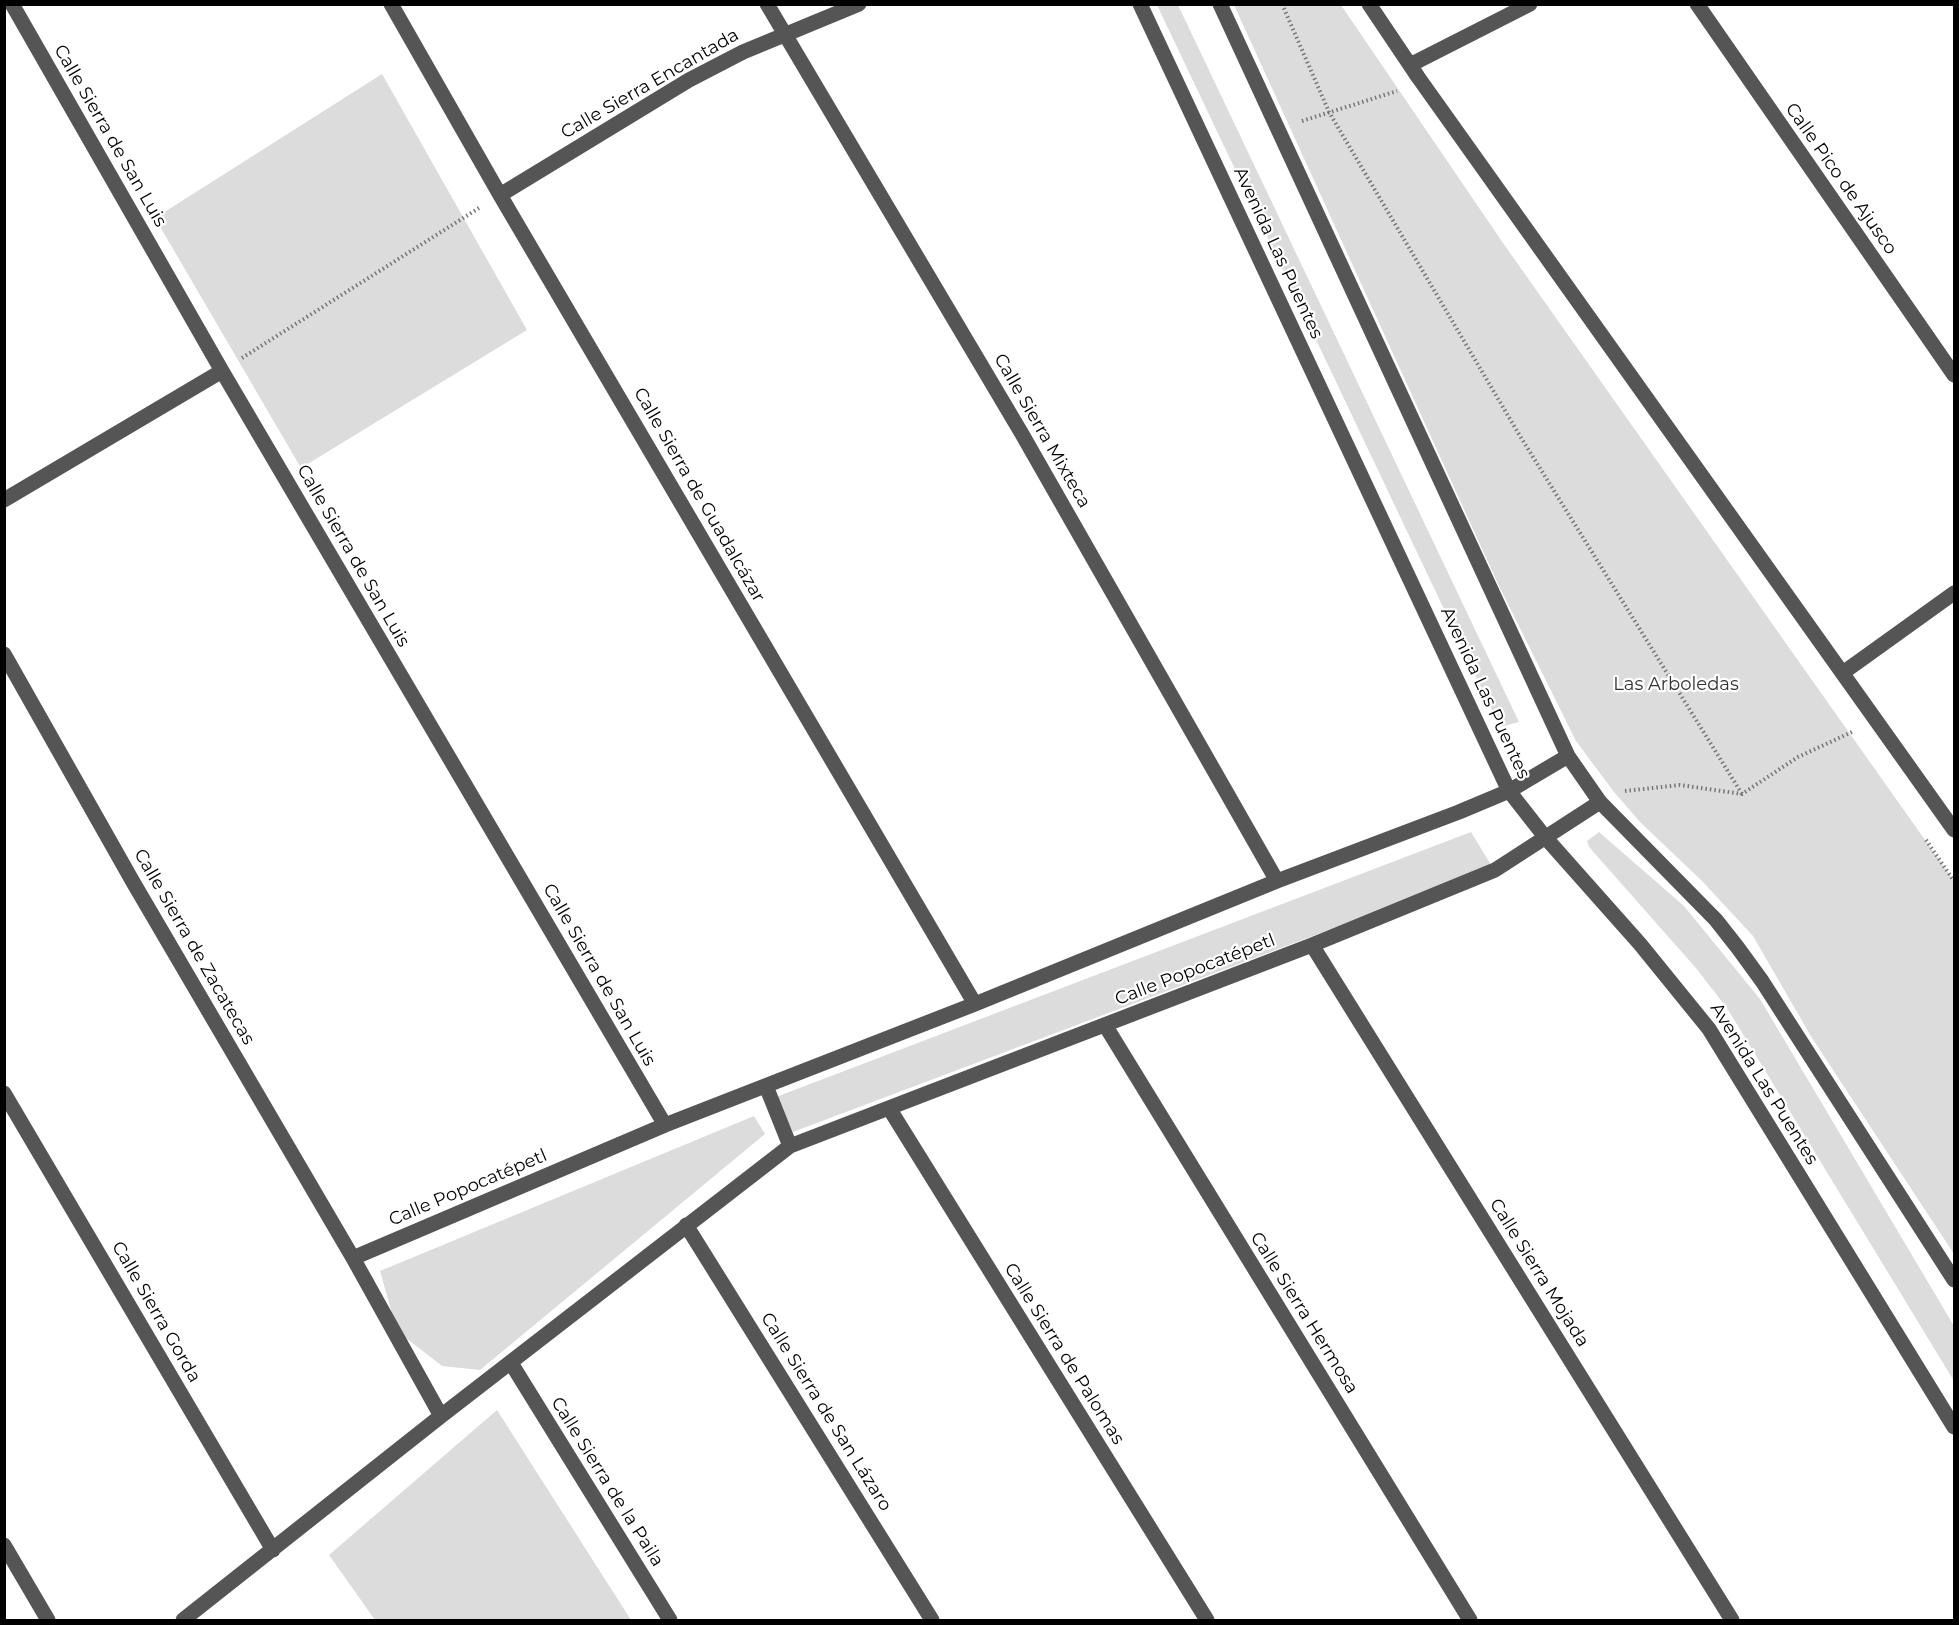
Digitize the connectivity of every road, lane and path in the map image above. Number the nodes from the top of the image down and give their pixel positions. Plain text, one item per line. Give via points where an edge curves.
1 (12, 4) edge
2 (391, 4) edge
3 (767, 4) edge
4 (859, 4) edge
5 (1140, 4) edge
6 (1220, 4) edge
7 (1282, 4) edge
8 (1370, 4) edge
9 (1530, 4) edge
10 (1697, 4) edge
11 (784, 35) junction
12 (1414, 71) junction
13 (1329, 112) junction
14 (1299, 122) dead end
15 (500, 195) junction
16 (222, 371) junction
17 (1954, 375) edge
18 (4, 500) edge
19 (1954, 593) edge
20 (4, 654) edge
21 (1844, 672) junction
22 (1850, 734) dead end
23 (1568, 756) junction
24 (1509, 791) junction
25 (1742, 794) junction
26 (1600, 801) junction
27 (1954, 830) edge
28 (1545, 837) junction
29 (1277, 881) junction
30 (1312, 945) junction
31 (975, 1004) junction
32 (1105, 1025) junction
33 (766, 1086) junction
34 (4, 1093) edge
35 (889, 1108) junction
36 (665, 1125) junction
37 (790, 1146) junction
38 (686, 1225) junction
39 (353, 1258) junction
40 (1954, 1280) edge
41 (511, 1363) junction
42 (441, 1416) junction
43 (1954, 1427) edge
44 (4, 1545) edge
45 (273, 1550) junction
46 (48, 1620) edge
47 (183, 1620) edge
48 (670, 1620) edge
49 (932, 1620) edge
50 (1207, 1620) edge
51 (1470, 1620) edge
52 (1732, 1620) edge

1 - 16 street, Calle Sierra de San Luis
2 - 15 street, Calle Sierra de Guadalcázar
3 - 11 street, Calle Sierra Mixteca
4 - 11 street, Calle Sierra Encantada
5 - 24 street, Avenida Las Puentes
6 - 23 street
7 - 13 path
8 - 12 street
9 - 12 street
10 - 17 street, Calle Pico de Ajusco
11 - 15 street, Calle Sierra Encantada via 689,80
11 - 29 street, Calle Sierra Mixteca via 1022,434
12 - 13 path via 1399,90
12 - 21 street
13 - 14 path
13 - 25 path via 1520,436
15 - 16 path
15 - 31 street, Calle Sierra de Guadalcázar
16 - 18 street
16 - 36 street, Calle Sierra de San Luis
19 - 21 street
20 - 39 street, Calle Sierra de Zacatecas
21 - 27 street
22 - 25 path via 1798,757
23 - 24 street, Calle Popocatépetl
23 - 26 street
24 - 28 street, Avenida Las Puentes
24 - 29 street, Calle Popocatépetl
25 - 26 path via 1680,785 1614,792
26 - 28 street, Calle Popocatépetl
26 - 40 street via 1716,920 1738,948
28 - 30 street, Calle Popocatépetl via 1495,870
28 - 43 street, Avenida Las Puentes via 1709,1029
29 - 31 street, Calle Popocatépetl
30 - 32 street, Calle Popocatépetl
30 - 52 street, Calle Sierra Mojada
31 - 33 street, Calle Popocatépetl
32 - 35 street, Calle Popocatépetl
32 - 51 street, Calle Sierra Hermosa
33 - 36 street, Calle Popocatépetl
33 - 37 street
34 - 45 street, Calle Sierra Gorda
35 - 37 street, Calle Popocatépetl
35 - 50 street, Calle Sierra de Palomas
36 - 39 street, Calle Popocatépetl
37 - 38 street, Calle Popocatépetl
38 - 41 street, Calle Popocatépetl
38 - 49 street, Calle Sierra de San Lázaro
39 - 42 street
41 - 42 street, Calle Popocatépetl
41 - 48 street, Calle Sierra de la Paila
42 - 45 street, Calle Popocatépetl
44 - 46 street
45 - 47 street, Calle Popocatépetl

